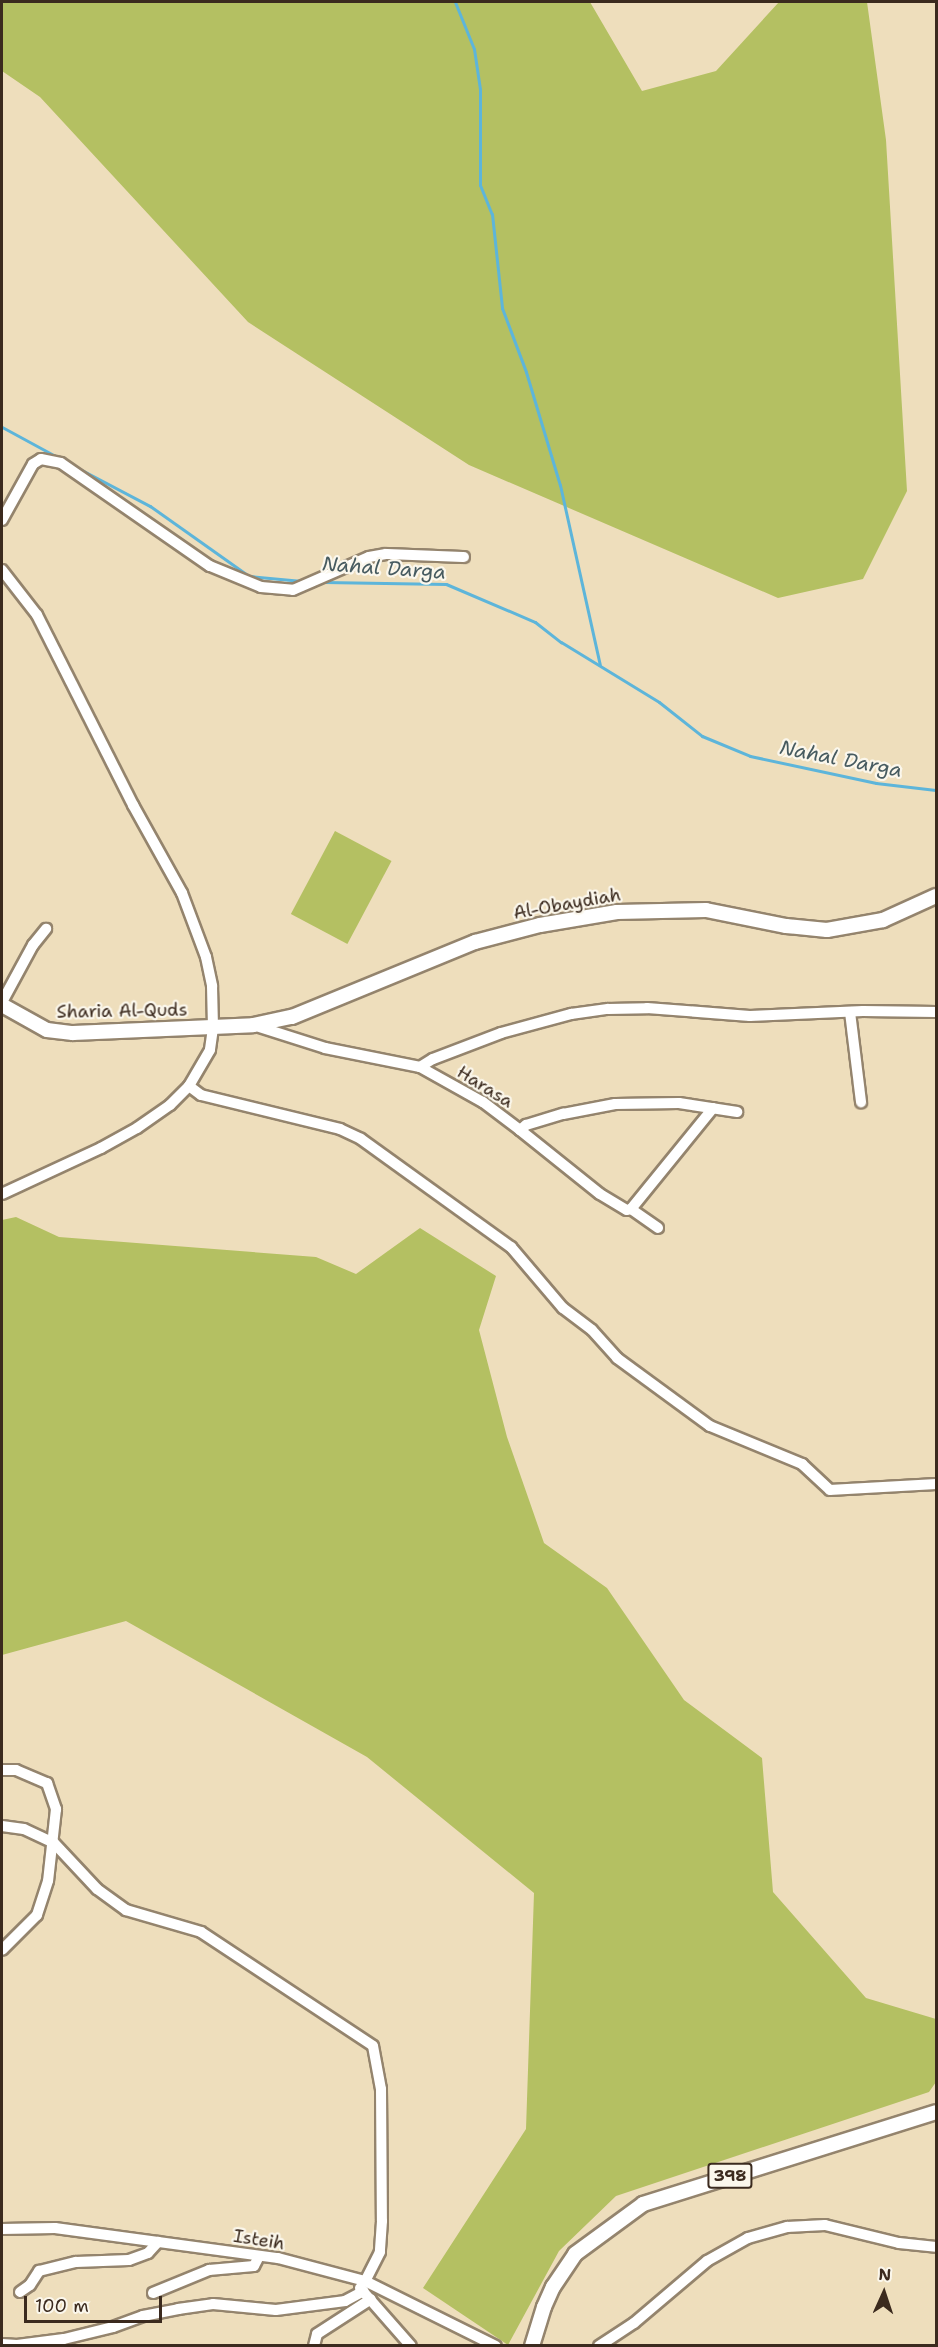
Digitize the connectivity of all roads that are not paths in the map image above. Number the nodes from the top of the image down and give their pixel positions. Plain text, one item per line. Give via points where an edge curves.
1 (2, 520) edge
2 (464, 557) dead end
3 (2, 570) edge
4 (936, 896) edge
5 (46, 929) dead end
6 (2, 1004) edge
7 (850, 1012) junction
8 (936, 1012) edge
9 (252, 1025) junction
10 (213, 1028) junction
11 (420, 1067) junction
12 (189, 1086) junction
13 (861, 1102) dead end
14 (713, 1108) junction
15 (737, 1112) dead end
16 (520, 1130) junction
17 (2, 1194) edge
18 (631, 1209) junction
19 (658, 1228) dead end
20 (936, 1484) edge
21 (2, 1770) edge
22 (2, 1826) edge
23 (54, 1843) junction
24 (2, 1950) edge
25 (936, 2112) edge
26 (2, 2229) edge
27 (158, 2242) junction
28 (936, 2247) edge
29 (259, 2256) junction
30 (367, 2290) junction
31 (20, 2292) dead end
32 (153, 2293) dead end
33 (2, 2344) edge
34 (314, 2346) edge
35 (411, 2346) edge
36 (496, 2346) edge
37 (532, 2346) edge
38 (599, 2346) edge

1 - 2 street via 33,464 41,459 61,463 210,566 261,587 292,590 369,557 386,554
3 - 10 street via 37,615 182,893 206,957 212,986
4 - 9 main road, Al-Obaydiah via 883,920 827,930 706,910 617,912 540,924 475,942 292,1017
5 - 6 street via 33,945
6 - 10 main road, Sharia Al-Quds via 47,1030 104,1033
7 - 8 street
7 - 11 street via 750,1016 647,1008 571,1014 474,1043
7 - 13 street
9 - 10 main road, Al-Obaydiah
9 - 11 street, Harasa via 324,1048
10 - 12 street via 210,1050
11 - 16 street, Harasa via 483,1102
12 - 17 street via 137,1128
12 - 20 street via 201,1095 340,1129 361,1139 511,1247 563,1308 592,1329 616,1358 710,1426 802,1464 830,1490
14 - 15 street, Harasa
14 - 16 street, Harasa via 661,1102 615,1104 548,1118
14 - 18 street
16 - 18 street via 600,1194 622,1208
18 - 19 street
21 - 23 street via 16,1770 47,1783 56,1809
22 - 23 street via 24,1829
23 - 24 street via 37,1915
23 - 30 street via 97,1889 126,1910 201,1932 373,2046 381,2089 382,2221 380,2252
25 - 37 main road, 398 via 642,2204 575,2254 553,2287
26 - 27 street, Isteih via 55,2228
27 - 29 street, Isteih
27 - 31 street via 148,2253 129,2260 76,2262 39,2271
28 - 38 street via 899,2243 825,2225 787,2227 748,2238 707,2261 634,2323
29 - 30 street, Isteih via 346,2276
29 - 32 street via 254,2266 209,2270
30 - 33 street via 345,2301 276,2310 213,2304 178,2309 64,2339
30 - 34 street via 317,2334
30 - 35 street
30 - 36 street

